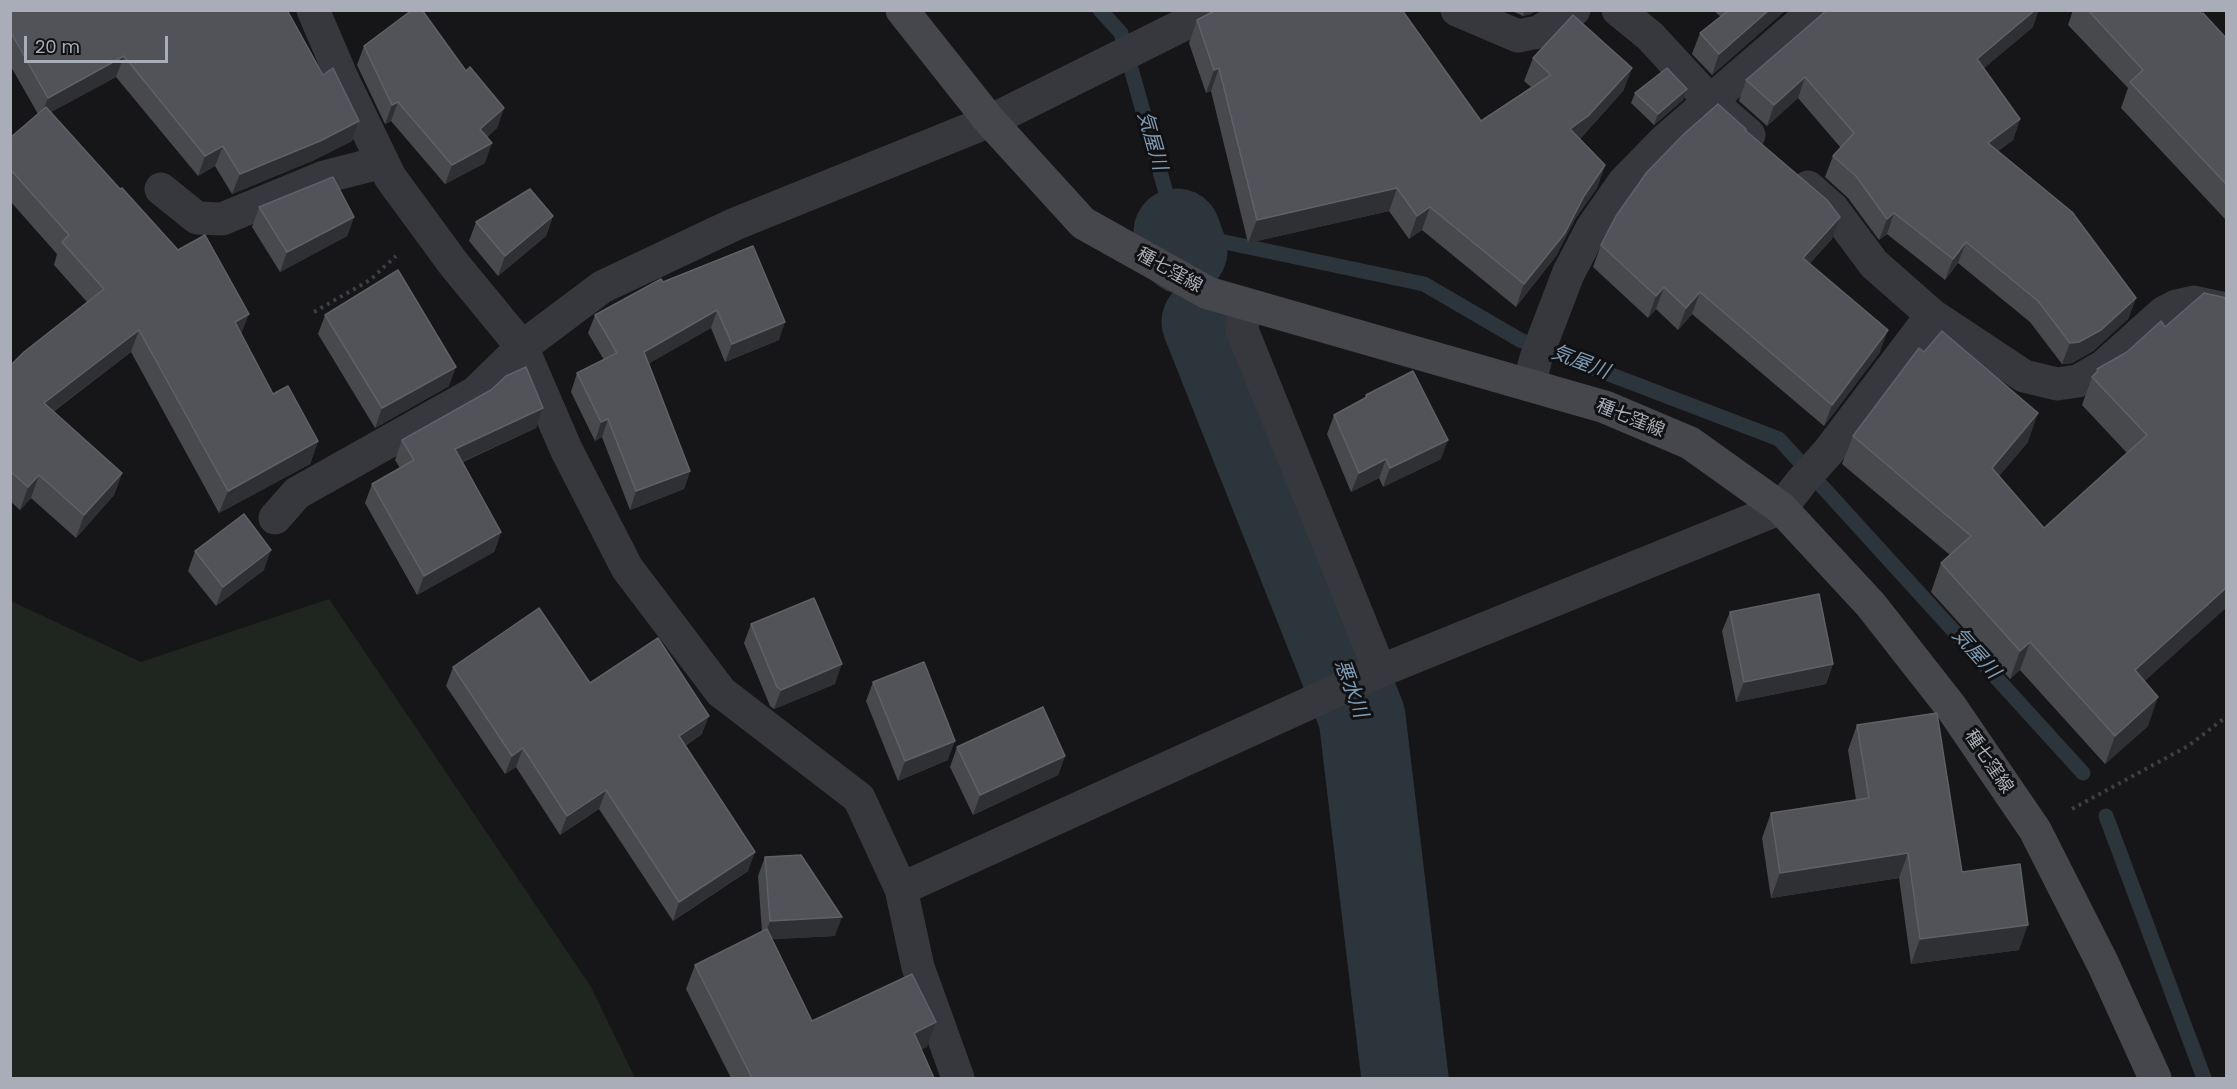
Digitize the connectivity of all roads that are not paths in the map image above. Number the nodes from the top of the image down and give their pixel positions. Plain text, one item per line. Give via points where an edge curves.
1 (313, 10) edge
2 (902, 10) edge
3 (1214, 10) edge
4 (1457, 10) edge
5 (1574, 10) edge
6 (1618, 10) edge
7 (1812, 13) dead end
8 (1710, 101) junction
9 (990, 121) junction
10 (383, 162) junction
11 (160, 189) dead end
12 (1245, 304) junction
13 (2226, 309) edge
14 (1932, 315) junction
15 (522, 347) junction
16 (1536, 360) junction
17 (1781, 508) junction
18 (275, 518) dead end
19 (1373, 674) junction
20 (901, 889) junction
21 (958, 1078) edge
22 (2156, 1078) edge

1 - 10 street
2 - 9 main road, 種七窪線
3 - 9 street
4 - 5 street via 1518,36 1538,32
6 - 8 street via 1650,36
7 - 8 street
8 - 14 street via 1833,209 1875,264
8 - 16 street via 1624,182 1592,228 1568,274
9 - 12 main road, 種七窪線 via 1083,223 1208,293
9 - 15 street via 735,224 602,287
10 - 11 street via 324,177 222,219 197,218
10 - 15 street via 453,263
12 - 16 main road, 種七窪線
12 - 19 street via 1242,330
13 - 14 street via 2194,302 2176,306 2104,366 2078,381 2057,384 2024,376
14 - 17 street
15 - 18 street via 476,393 297,493
15 - 20 street via 566,449 627,568 721,692 859,798
16 - 17 main road, 種七窪線 via 1605,407 1689,443
17 - 19 street
17 - 22 main road, 種七窪線 via 1878,614 1951,707 2035,830
19 - 20 street
20 - 21 street via 918,967

